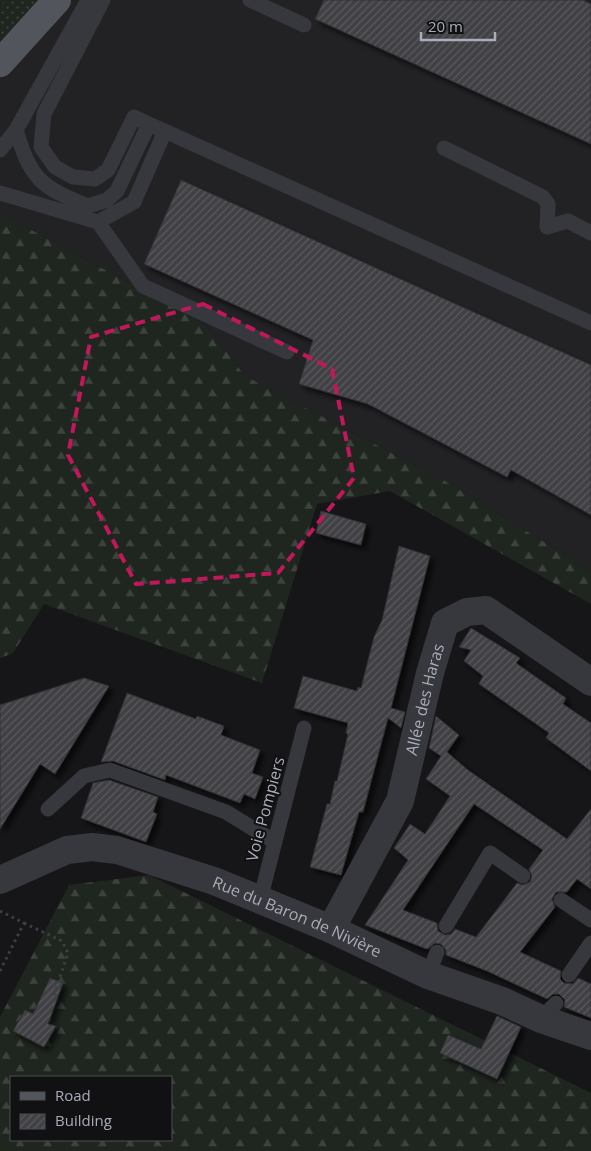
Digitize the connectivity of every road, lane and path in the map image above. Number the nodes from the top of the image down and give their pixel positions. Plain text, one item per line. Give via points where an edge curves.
1 (57, 0) edge
2 (88, 0) edge
3 (103, 0) edge
4 (250, 0) edge
5 (304, 24) dead end
6 (0, 63) edge
7 (149, 124) junction
8 (16, 130) junction
9 (166, 131) junction
10 (444, 148) dead end
11 (0, 150) edge
12 (0, 193) edge
13 (98, 222) junction
14 (591, 232) edge
15 (591, 323) edge
16 (287, 352) dead end
17 (591, 682) edge
18 (304, 728) dead end
19 (48, 809) dead end
20 (275, 842) junction
21 (523, 876) dead end
22 (0, 880) edge
23 (260, 900) junction
24 (560, 900) dead end
25 (0, 911) edge
26 (591, 920) edge
27 (24, 924) junction
28 (446, 926) dead end
29 (331, 929) junction
30 (591, 943) edge
31 (0, 971) edge
32 (569, 975) dead end
33 (54, 995) dead end
34 (591, 1036) edge

1 - 6 main road
2 - 8 lane
3 - 7 lane via 44,114 41,147 55,167 72,178 95,180 108,170 134,117
4 - 5 lane
7 - 8 lane via 117,191 107,200 88,206 58,194 37,179 24,156
7 - 9 lane
8 - 11 lane
9 - 13 lane via 134,202
9 - 15 lane
10 - 14 lane via 542,197 548,204 547,227 568,221
12 - 13 lane
13 - 16 lane via 143,286
17 - 29 street, Allée des Haras via 486,610 467,612 445,624 400,801
18 - 20 lane, Voie Pompiers
19 - 20 lane via 84,776 110,770 226,812
20 - 23 lane, Voie Pompiers
21 - 28 lane via 490,853
22 - 23 street, Rue du Baron de Nivière via 67,850 92,847 117,850 188,872
23 - 29 street, Rue du Baron de Nivière
24 - 26 lane
25 - 27 path
27 - 31 path
27 - 33 path via 62,941 68,953
29 - 34 street, Rue du Baron de Nivière via 432,963 502,1001 548,1011
30 - 32 lane

